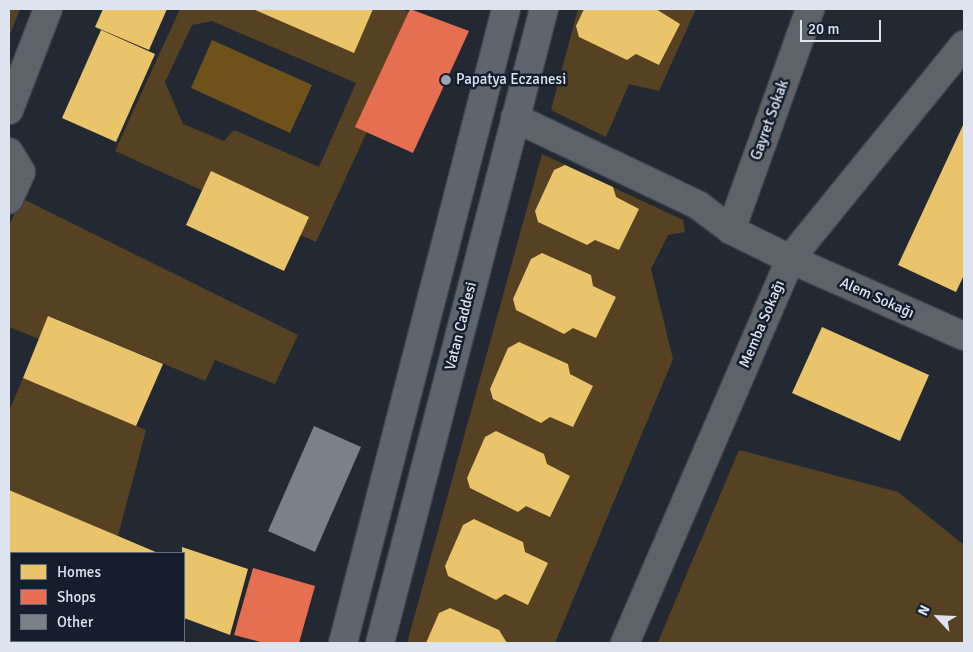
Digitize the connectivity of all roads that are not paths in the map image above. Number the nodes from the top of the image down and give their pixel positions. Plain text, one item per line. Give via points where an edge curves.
1 (48, 9) edge
2 (506, 9) edge
3 (544, 9) edge
4 (810, 9) edge
5 (964, 45) edge
6 (9, 110) edge
7 (515, 118) junction
8 (9, 152) edge
9 (9, 199) edge
10 (731, 230) junction
11 (790, 259) junction
12 (964, 336) edge
13 (343, 643) edge
14 (380, 643) edge
15 (625, 643) edge

1 - 6 street
2 - 13 main road
3 - 7 main road, Vatan Caddesi
4 - 10 street, Gayret Sokak
5 - 11 street, Memba Sokağı
7 - 10 street, Alem Sokağı via 698,205
7 - 14 main road, Vatan Caddesi
8 - 9 street via 21,172
10 - 11 street, Alem Sokağı
11 - 12 street, Alem Sokağı
11 - 15 street, Memba Sokağı

